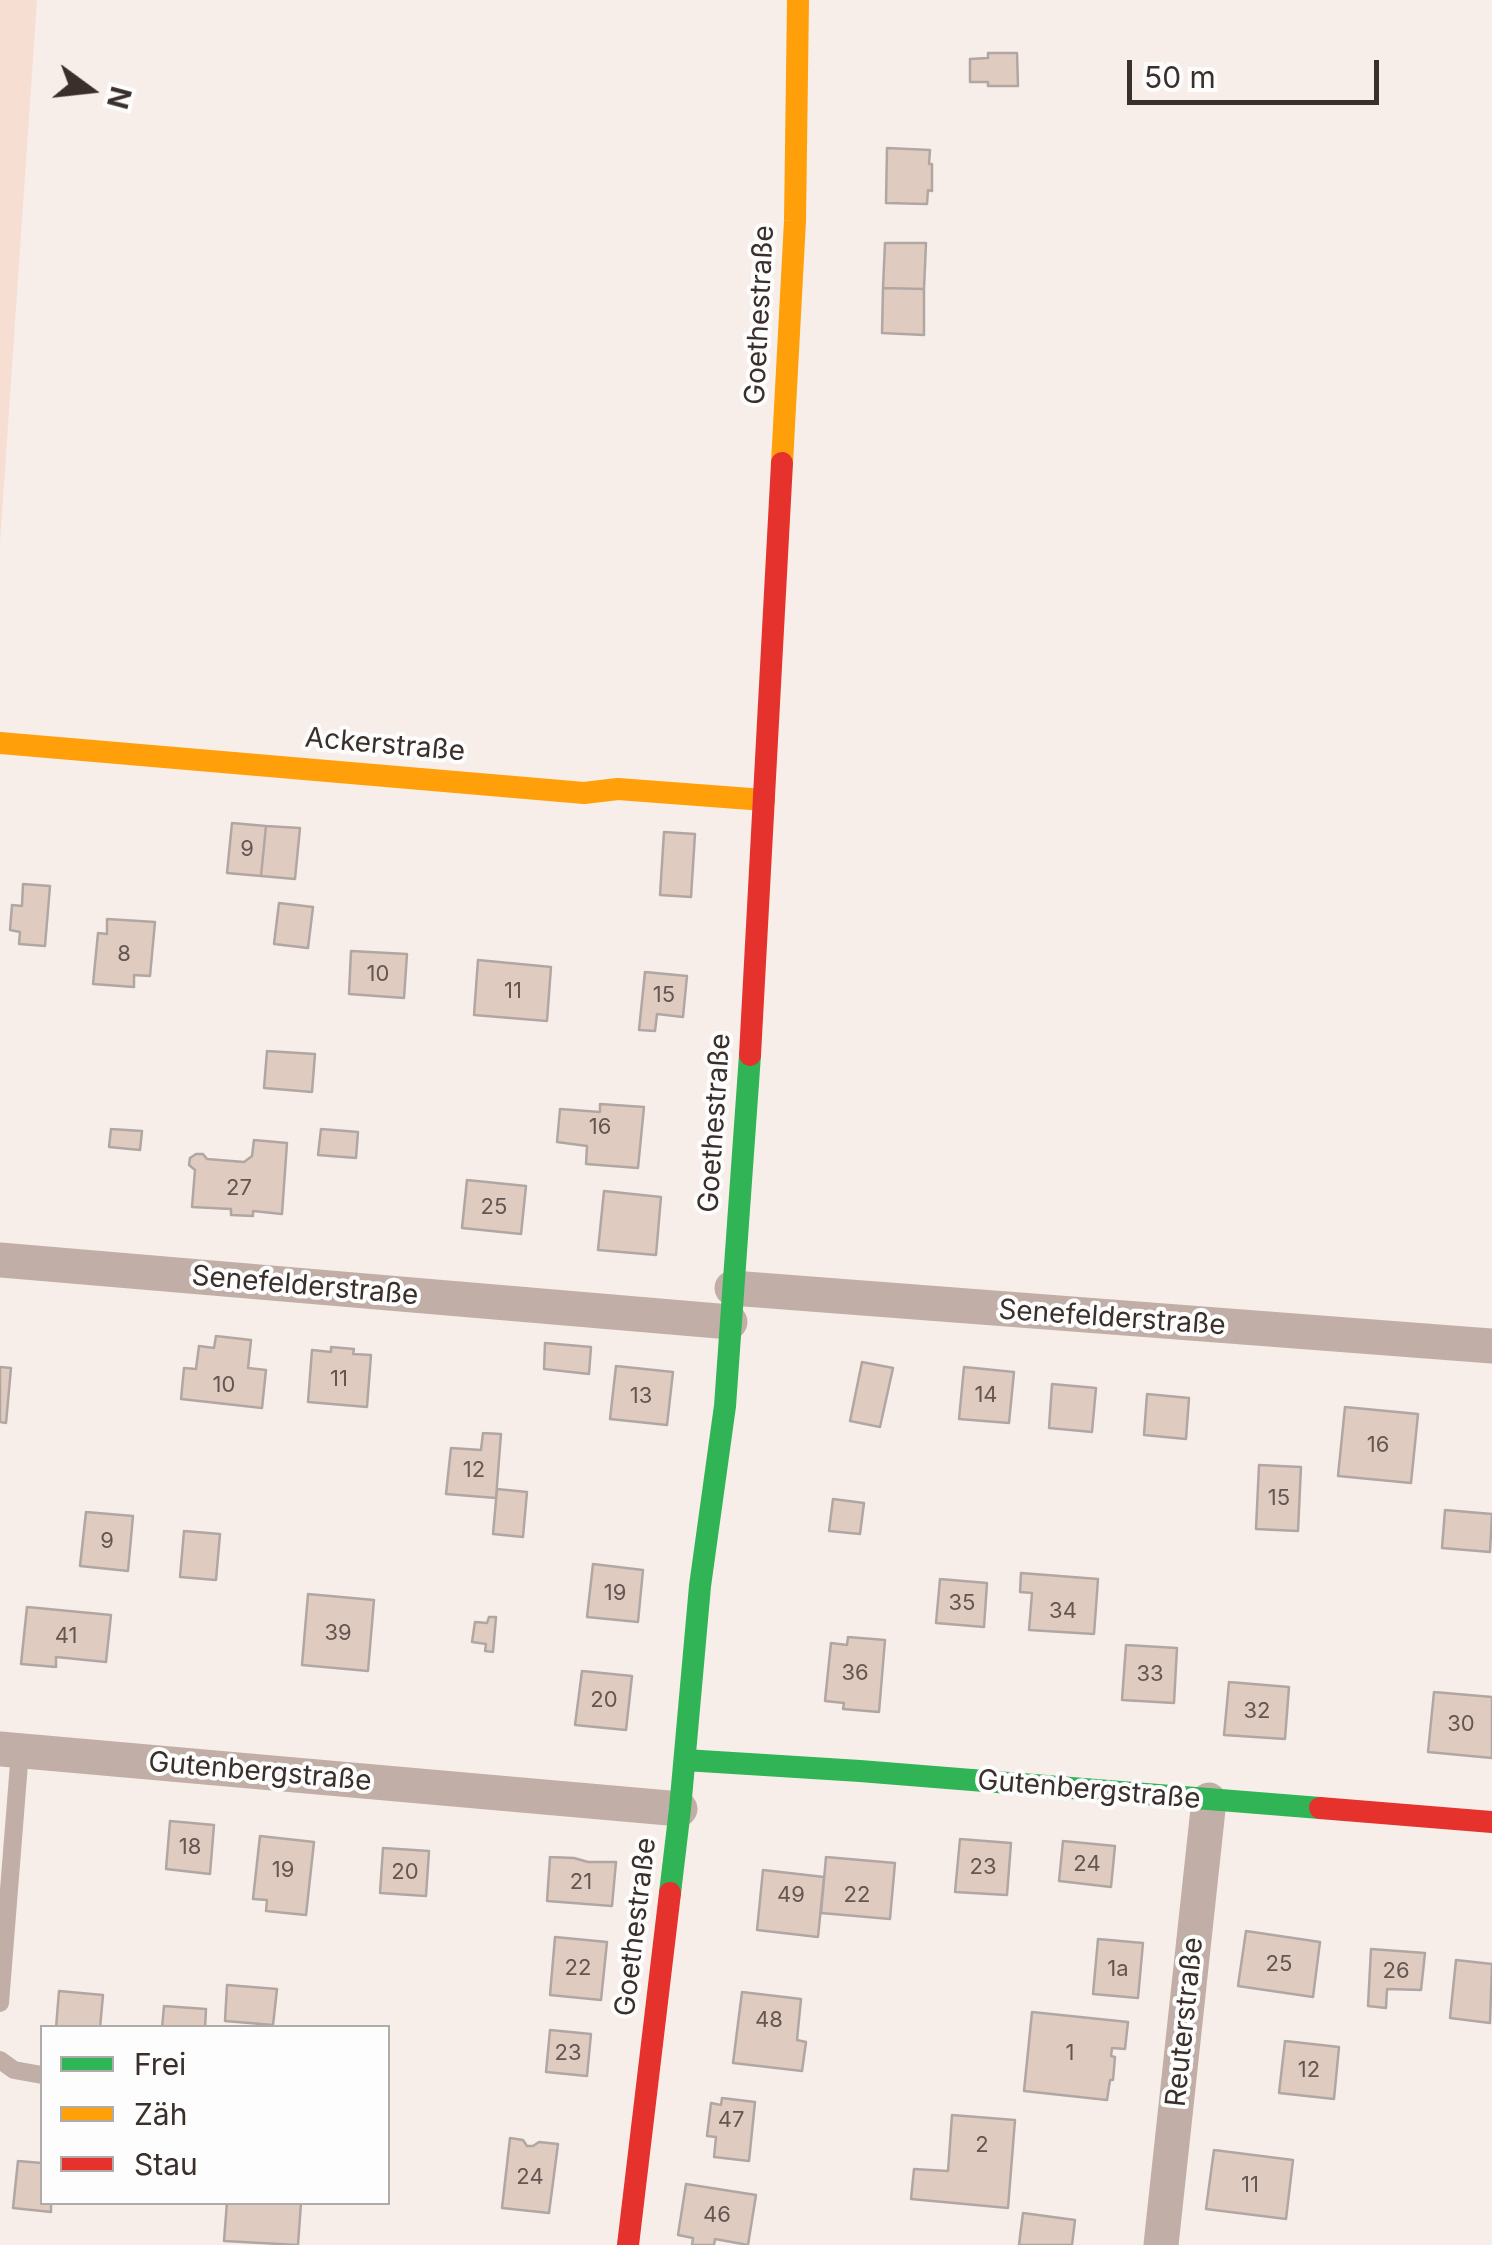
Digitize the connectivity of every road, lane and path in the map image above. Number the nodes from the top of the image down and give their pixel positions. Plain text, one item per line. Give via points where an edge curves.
1 (798, 0) edge
2 (0, 743) edge
3 (764, 800) junction
4 (0, 1260) edge
5 (731, 1305) junction
6 (1492, 1346) edge
7 (10, 1750) edge
8 (685, 1760) junction
9 (1209, 1800) junction
10 (680, 1809) junction
11 (1492, 1822) edge
12 (0, 2002) edge
13 (0, 2060) edge
14 (40, 2075) edge
15 (628, 2245) edge
16 (1161, 2245) edge

1 - 3 street, Goethestraße via 795,221
2 - 3 street, Ackerstraße via 584,793 618,788
3 - 5 street, Goethestraße
4 - 5 street, Senefelderstraße
5 - 6 street, Senefelderstraße
5 - 8 street, Goethestraße
7 - 10 street, Gutenbergstraße
7 - 12 lane, Gutenbergstraße
8 - 9 street, Gutenbergstraße
8 - 10 street, Goethestraße
9 - 11 street, Gutenbergstraße
9 - 16 street, Reuterstraße
10 - 15 street, Goethestraße
13 - 14 lane

